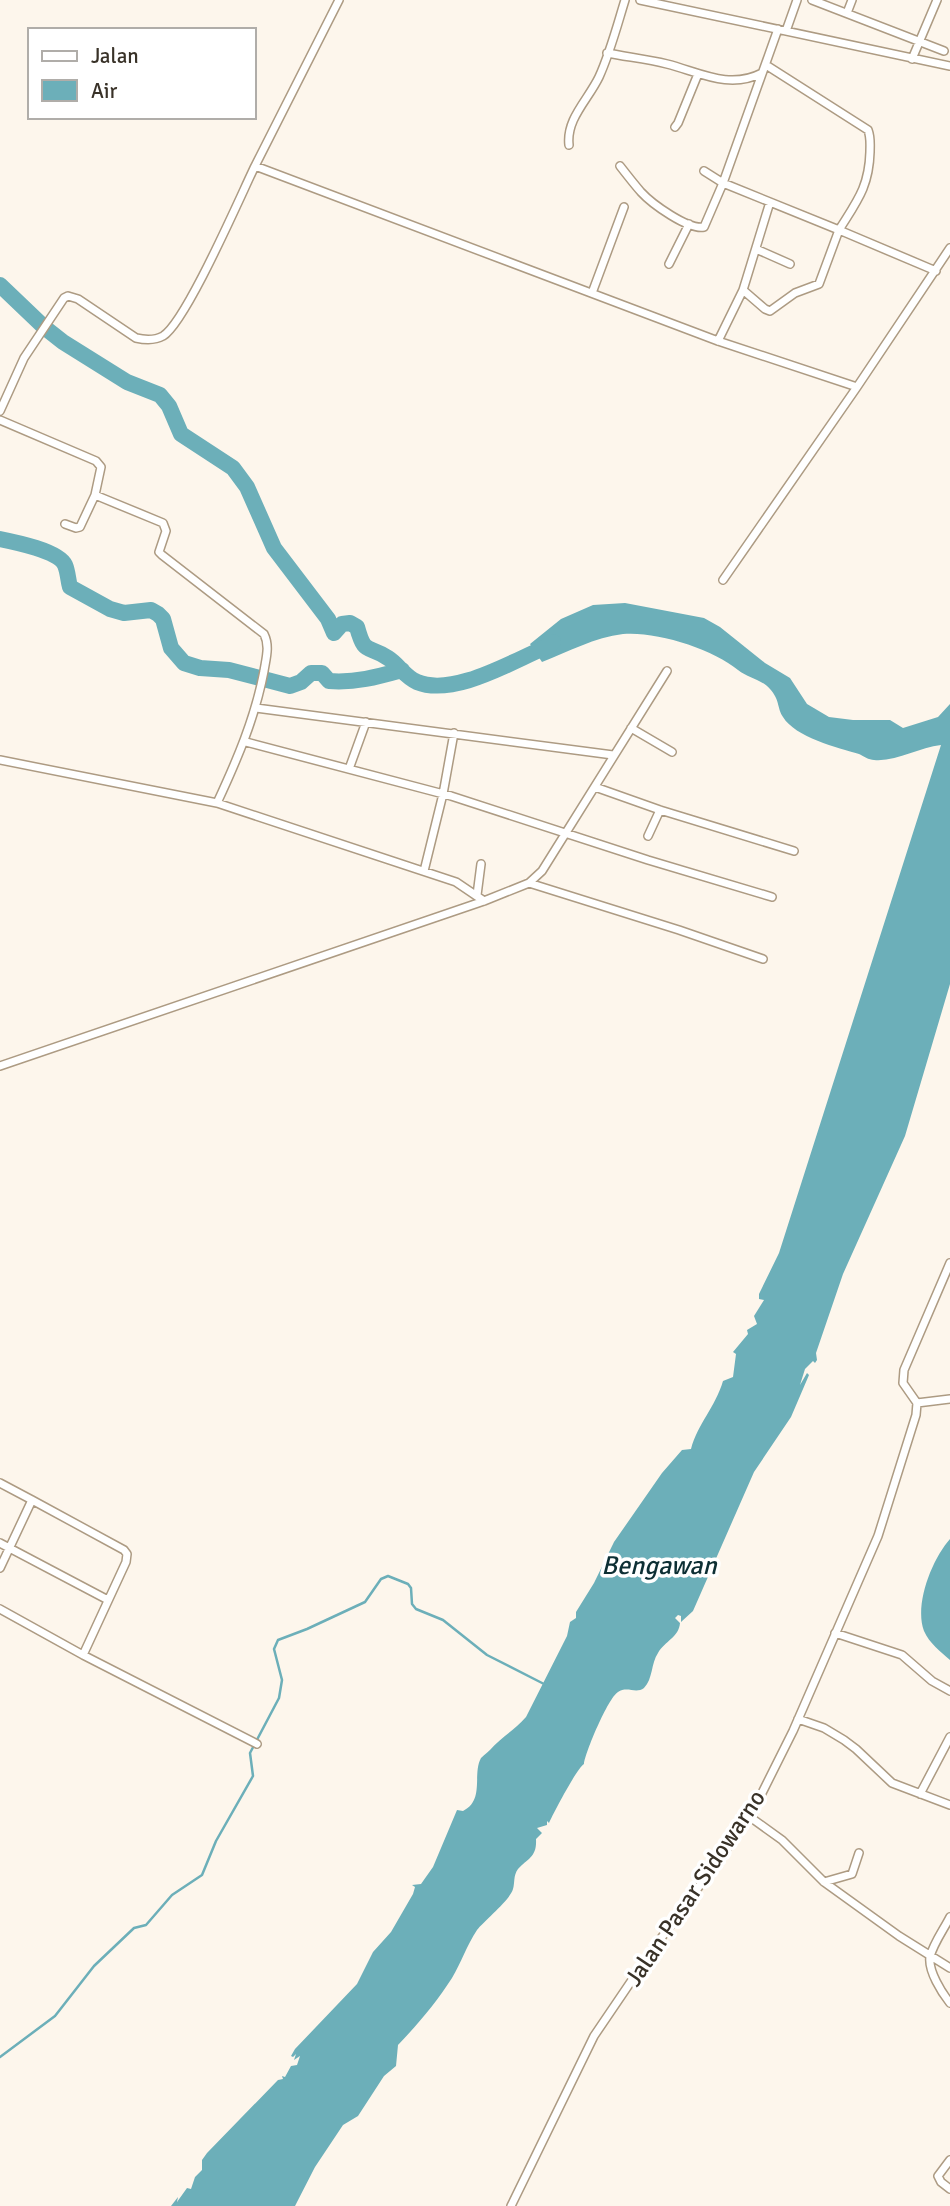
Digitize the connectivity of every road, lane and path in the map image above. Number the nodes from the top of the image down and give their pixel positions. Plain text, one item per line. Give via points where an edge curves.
1 (339, 0) edge
2 (625, 0) edge
3 (640, 0) edge
4 (797, 0) edge
5 (812, 0) edge
6 (852, 0) edge
7 (937, 0) edge
8 (847, 13) junction
9 (782, 30) junction
10 (921, 40) junction
11 (944, 51) dead end
12 (607, 54) junction
13 (912, 60) junction
14 (950, 66) edge
15 (764, 69) junction
16 (698, 74) junction
17 (675, 127) dead end
18 (569, 145) dead end
19 (256, 166) junction
20 (620, 166) dead end
21 (704, 172) dead end
22 (723, 183) junction
23 (770, 202) junction
24 (624, 207) dead end
25 (689, 224) junction
26 (839, 230) junction
27 (950, 248) edge
28 (756, 249) junction
29 (669, 264) dead end
30 (790, 264) dead end
31 (936, 271) junction
32 (743, 290) junction
33 (592, 293) junction
34 (718, 341) junction
35 (857, 387) junction
36 (0, 411) edge
37 (0, 420) edge
38 (95, 495) junction
39 (65, 524) dead end
40 (723, 580) dead end
41 (667, 671) dead end
42 (256, 708) junction
43 (366, 722) junction
44 (631, 728) junction
45 (454, 733) junction
46 (246, 742) junction
47 (672, 752) dead end
48 (613, 755) junction
49 (0, 760) edge
50 (349, 769) junction
51 (595, 787) junction
52 (443, 794) junction
53 (217, 803) junction
54 (660, 810) junction
55 (567, 832) junction
56 (648, 835) dead end
57 (794, 851) dead end
58 (481, 864) dead end
59 (424, 871) junction
60 (529, 883) junction
61 (477, 895) junction
62 (772, 897) dead end
63 (484, 901) junction
64 (763, 959) dead end
65 (0, 1066) edge
66 (950, 1263) edge
67 (950, 1399) edge
68 (917, 1403) junction
69 (0, 1483) edge
70 (32, 1500) junction
71 (0, 1543) edge
72 (9, 1548) junction
73 (0, 1568) edge
74 (108, 1600) junction
75 (0, 1609) edge
76 (835, 1633) junction
77 (83, 1655) junction
78 (950, 1691) edge
79 (798, 1719) junction
80 (950, 1737) edge
81 (257, 1744) dead end
82 (920, 1794) junction
83 (950, 1805) edge
84 (750, 1817) junction
85 (859, 1853) dead end
86 (824, 1882) junction
87 (950, 1917) edge
88 (930, 1958) junction
89 (950, 1968) edge
90 (950, 2003) edge
91 (950, 2160) edge
92 (950, 2189) edge
93 (511, 2206) edge

1 - 19 street
2 - 12 street
3 - 9 street
4 - 9 street
5 - 8 street
6 - 8 street
7 - 10 street
8 - 10 street
9 - 13 street
9 - 15 street
10 - 11 street
10 - 13 street
12 - 16 street
12 - 18 street via 600,75 574,117
13 - 14 street
15 - 16 street via 754,77 730,81
15 - 22 street
15 - 26 street via 871,136 868,180
16 - 17 street
19 - 33 street
19 - 36 street via 196,286 164,336 136,338 72,296 64,298 23,358
20 - 25 street via 642,194
21 - 22 street
22 - 23 street
22 - 25 street via 704,227
23 - 26 street
23 - 28 street
24 - 33 street
25 - 29 street
26 - 31 street
26 - 32 street via 819,284 795,293 770,311
27 - 31 street
28 - 30 street
28 - 32 street
31 - 35 street
32 - 34 street
33 - 34 street
34 - 35 street
35 - 40 street
37 - 38 street via 96,461 100,467
38 - 39 street via 80,527
38 - 42 street via 163,523 166,531 159,552 264,634 267,649
41 - 44 street
42 - 43 street
42 - 46 street
43 - 45 street
43 - 50 street
44 - 47 street
44 - 48 street
45 - 48 street
45 - 52 street
46 - 50 street
46 - 53 street
48 - 51 street
49 - 53 street
50 - 52 street
51 - 54 street
51 - 55 street
52 - 55 street
52 - 59 street
53 - 59 street
54 - 56 street
54 - 57 street
55 - 60 street
55 - 62 street
58 - 61 street
59 - 61 street
60 - 63 street
60 - 64 street
61 - 63 street
63 - 65 street
66 - 68 street via 904,1370 904,1383
67 - 68 street
68 - 76 street, Jalan Pasar Sidowarno via 878,1536
69 - 70 street
70 - 72 street
70 - 74 street via 127,1553
71 - 72 street
72 - 73 street
72 - 74 street
74 - 77 street
75 - 77 street
76 - 78 street via 902,1655
76 - 79 street, Jalan Pasar Sidowarno
77 - 81 street
79 - 82 street via 834,1734 892,1783
79 - 84 street, Jalan Pasar Sidowarno
80 - 82 street
82 - 83 street
84 - 86 street via 782,1840
84 - 93 street, Jalan Pasar Sidowarno via 594,2036
85 - 86 street via 852,1874
86 - 88 street
87 - 88 street
88 - 89 street
88 - 90 street
91 - 92 street via 938,2176

